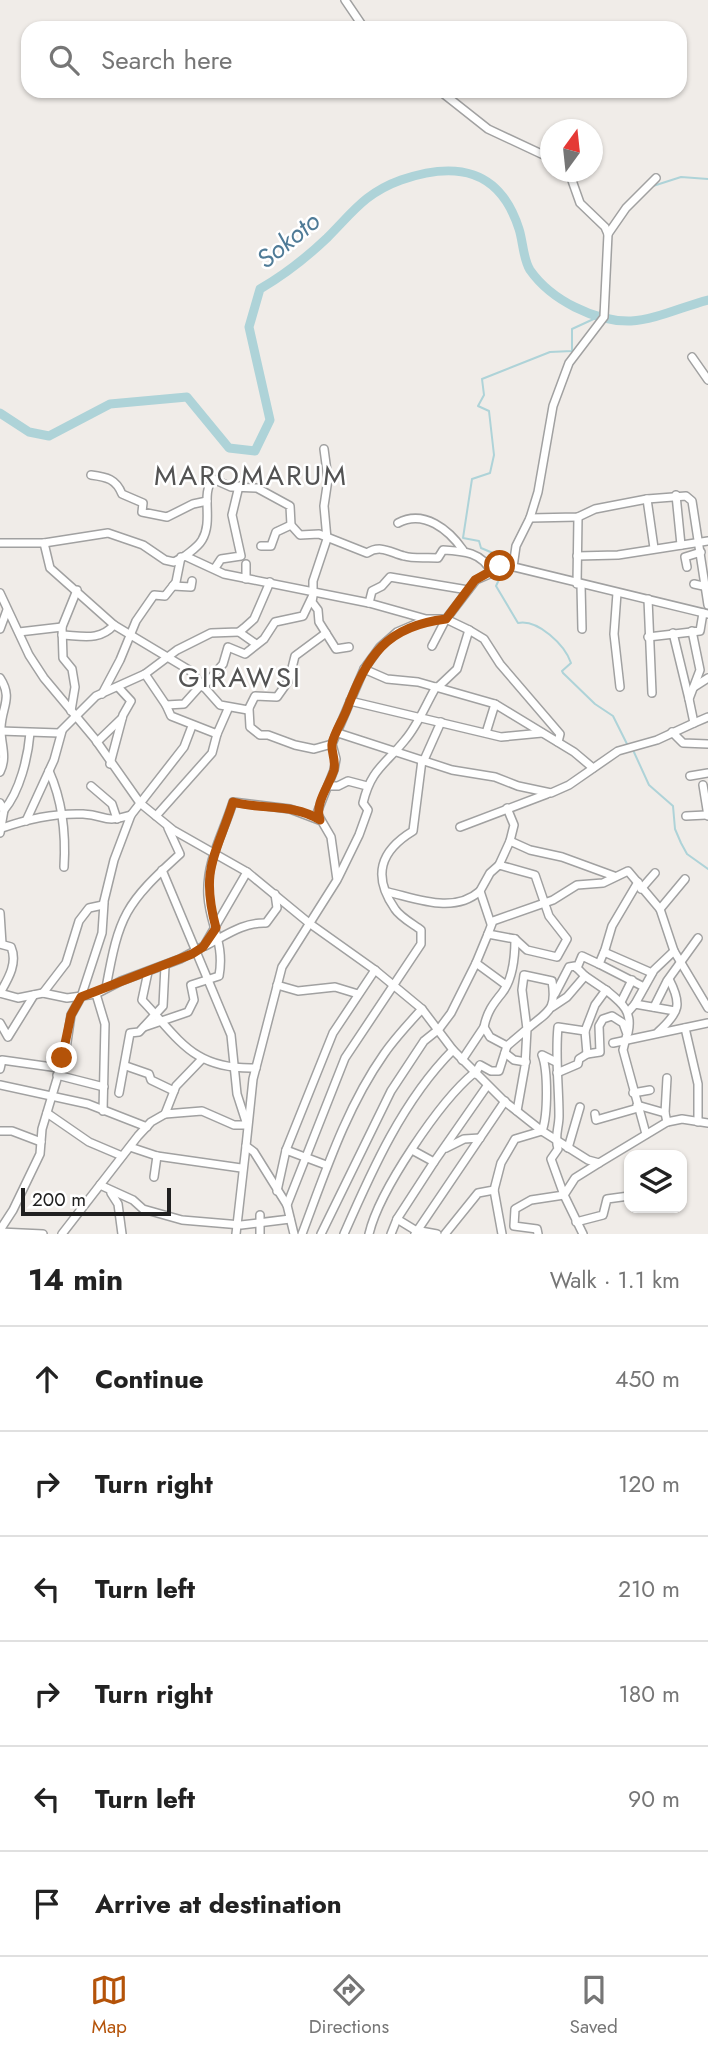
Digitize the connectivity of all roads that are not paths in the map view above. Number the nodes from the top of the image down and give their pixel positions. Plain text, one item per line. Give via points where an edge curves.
1 (345, 0) edge
2 (359, 21) edge
3 (449, 98) edge
4 (540, 153) edge
5 (656, 178) dead end
6 (573, 182) edge
7 (608, 234) junction
8 (692, 357) dead end
9 (708, 380) edge
10 (324, 449) dead end
11 (91, 475) dead end
12 (239, 486) junction
13 (676, 495) junction
14 (647, 499) junction
15 (207, 501) junction
16 (578, 517) junction
17 (530, 519) junction
18 (398, 523) dead end
19 (291, 526) junction
20 (327, 539) junction
21 (708, 541) edge
22 (0, 543) edge
23 (44, 543) junction
24 (699, 544) junction
25 (261, 545) dead end
26 (681, 545) junction
27 (654, 548) junction
28 (463, 550) junction
29 (701, 552) junction
30 (577, 556) junction
31 (183, 557) junction
32 (246, 564) dead end
33 (506, 566) junction
34 (687, 567) dead end
35 (215, 568) junction
36 (492, 573) junction
37 (246, 579) junction
38 (192, 581) dead end
39 (270, 582) junction
40 (579, 584) junction
41 (694, 584) dead end
42 (173, 586) junction
43 (708, 587) edge
44 (77, 590) junction
45 (468, 590) junction
46 (0, 593) edge
47 (312, 593) junction
48 (617, 593) junction
49 (648, 599) junction
50 (369, 603) junction
51 (708, 605) edge
52 (7, 610) junction
53 (705, 613) edge
54 (446, 619) junction
55 (426, 620) junction
56 (114, 625) junction
57 (0, 629) edge
58 (582, 629) dead end
59 (469, 630) junction
60 (62, 631) junction
61 (692, 631) junction
62 (19, 632) junction
63 (239, 632) junction
64 (326, 633) junction
65 (673, 633) junction
66 (129, 635) junction
67 (648, 637) junction
68 (256, 644) junction
69 (432, 646) dead end
70 (349, 647) dead end
71 (168, 657) junction
72 (364, 668) junction
73 (145, 674) junction
74 (0, 678) edge
75 (708, 678) edge
76 (202, 686) junction
77 (437, 687) junction
78 (620, 687) dead end
79 (694, 687) junction
80 (119, 688) junction
81 (652, 693) dead end
82 (102, 694) junction
83 (689, 699) junction
84 (350, 701) junction
85 (495, 704) junction
86 (166, 705) junction
87 (228, 709) junction
88 (249, 709) junction
89 (73, 714) junction
90 (708, 717) edge
91 (122, 718) junction
92 (418, 718) junction
93 (441, 722) junction
94 (694, 723) junction
95 (192, 726) junction
96 (62, 730) junction
97 (1, 731) edge
98 (672, 732) junction
99 (30, 733) junction
100 (338, 733) junction
101 (486, 733) junction
102 (542, 733) junction
103 (218, 734) junction
104 (97, 742) junction
105 (558, 742) junction
106 (332, 744) junction
107 (708, 744) edge
108 (394, 751) junction
109 (423, 760) junction
110 (110, 764) junction
111 (593, 768) junction
112 (49, 771) junction
113 (0, 772) edge
114 (708, 773) edge
115 (690, 776) dead end
116 (703, 785) dead end
117 (91, 786) dead end
118 (328, 786) junction
119 (367, 786) junction
120 (551, 793) junction
121 (140, 803) junction
122 (2, 806) edge
123 (507, 808) junction
124 (131, 815) junction
125 (61, 816) junction
126 (156, 816) junction
127 (686, 816) dead end
128 (707, 816) edge
129 (117, 819) junction
130 (320, 820) junction
131 (26, 821) junction
132 (166, 824) junction
133 (460, 827) dead end
134 (1, 831) edge
135 (510, 841) junction
136 (518, 846) junction
137 (213, 850) junction
138 (506, 851) junction
139 (499, 866) junction
140 (64, 867) dead end
141 (162, 870) junction
142 (247, 872) junction
143 (656, 873) dead end
144 (614, 876) junction
145 (685, 879) dead end
146 (337, 880) junction
147 (640, 886) junction
148 (480, 891) junction
149 (388, 892) junction
150 (275, 893) junction
151 (104, 903) junction
152 (544, 903) junction
153 (660, 909) junction
154 (0, 913) edge
155 (309, 923) junction
156 (491, 925) junction
157 (216, 928) junction
158 (488, 934) junction
159 (698, 938) dead end
160 (219, 939) junction
161 (515, 939) junction
162 (1, 944) edge
163 (204, 946) junction
164 (674, 951) junction
165 (196, 952) junction
166 (604, 953) junction
167 (681, 961) junction
168 (477, 963) junction
169 (599, 964) junction
170 (165, 966) junction
171 (577, 968) junction
172 (374, 970) junction
173 (148, 971) junction
174 (652, 973) junction
175 (585, 976) junction
176 (669, 979) junction
177 (632, 980) junction
178 (207, 982) junction
179 (277, 985) junction
180 (506, 985) junction
181 (395, 986) junction
182 (644, 987) junction
183 (106, 988) junction
184 (607, 991) junction
185 (0, 993) edge
186 (38, 994) junction
187 (96, 994) junction
188 (358, 994) junction
189 (554, 994) junction
190 (81, 997) junction
191 (621, 1002) junction
192 (635, 1004) junction
193 (552, 1007) junction
194 (654, 1007) junction
195 (708, 1008) edge
196 (422, 1009) junction
197 (628, 1012) junction
198 (675, 1012) junction
199 (155, 1015) junction
200 (542, 1017) junction
201 (161, 1022) junction
202 (0, 1023) edge
203 (708, 1023) edge
204 (145, 1027) junction
205 (484, 1027) junction
206 (558, 1027) junction
207 (527, 1028) junction
208 (685, 1028) junction
209 (439, 1029) junction
210 (585, 1031) junction
211 (656, 1034) junction
212 (627, 1036) junction
213 (613, 1043) dead end
214 (527, 1049) junction
215 (453, 1050) junction
216 (506, 1050) junction
217 (587, 1054) junction
218 (541, 1055) junction
219 (202, 1059) junction
220 (462, 1060) junction
221 (526, 1062) junction
222 (555, 1062) junction
223 (126, 1066) junction
224 (233, 1068) junction
225 (256, 1068) junction
226 (0, 1069) edge
227 (58, 1071) junction
228 (475, 1073) junction
229 (557, 1073) junction
230 (667, 1078) dead end
231 (0, 1085) edge
232 (487, 1086) junction
233 (104, 1087) junction
234 (650, 1090) dead end
235 (174, 1091) junction
236 (633, 1093) junction
237 (119, 1094) dead end
238 (52, 1097) junction
239 (505, 1101) junction
240 (637, 1107) junction
241 (580, 1108) dead end
242 (103, 1111) junction
243 (517, 1111) junction
244 (47, 1113) junction
245 (165, 1114) junction
246 (595, 1114) dead end
247 (666, 1118) junction
248 (698, 1122) junction
249 (708, 1123) edge
250 (247, 1125) junction
251 (147, 1126) junction
252 (0, 1130) edge
253 (542, 1131) junction
254 (646, 1134) junction
255 (480, 1138) junction
256 (555, 1139) junction
257 (41, 1142) junction
258 (246, 1146) junction
259 (130, 1147) junction
260 (446, 1148) junction
261 (568, 1148) junction
262 (286, 1150) junction
263 (412, 1150) junction
264 (122, 1156) junction
265 (157, 1156) junction
266 (306, 1159) junction
267 (434, 1162) junction
268 (598, 1163) junction
269 (326, 1165) junction
270 (242, 1168) junction
271 (154, 1177) dead end
272 (100, 1185) junction
273 (494, 1190) junction
274 (277, 1191) junction
275 (110, 1192) junction
276 (564, 1195) junction
277 (624, 1197) edge
278 (287, 1205) junction
279 (260, 1215) dead end
280 (290, 1217) junction
281 (308, 1218) junction
282 (397, 1219) junction
283 (576, 1222) junction
284 (237, 1224) junction
285 (260, 1224) junction
286 (514, 1226) junction
287 (0, 1231) edge
288 (416, 1232) edge
289 (43, 1234) edge
290 (62, 1234) edge
291 (122, 1234) edge
292 (236, 1234) edge
293 (260, 1234) edge
294 (294, 1234) edge
295 (302, 1234) edge
296 (321, 1234) edge
297 (344, 1234) edge
298 (369, 1234) edge
299 (391, 1234) edge
300 (438, 1234) edge
301 (445, 1234) edge
302 (503, 1234) edge
303 (538, 1234) edge
304 (583, 1234) edge

1 - 2 street
3 - 4 street via 488,129
5 - 7 street
6 - 7 street via 580,203
7 - 17 street via 604,317 569,363 552,406 544,466
8 - 9 street
10 - 20 street
11 - 15 street via 108,477 122,494 143,503 142,512 167,517
12 - 15 street via 213,479
12 - 19 street via 264,490 289,506
12 - 35 street via 232,515 240,556 221,559
13 - 14 street
13 - 24 street via 692,501
13 - 26 street
14 - 16 street
14 - 27 street
15 - 31 street via 209,521 203,538
16 - 17 street
16 - 30 street
17 - 33 street
18 - 28 street via 427,519 456,537
19 - 20 street via 300,535 318,534
19 - 25 street via 275,532 271,546
20 - 28 street via 367,553 374,548 404,556 438,558 443,550
20 - 47 street
21 - 24 street
22 - 23 street
23 - 31 street via 108,533 143,545 165,560
23 - 44 street via 50,568
24 - 26 street
24 - 29 street
26 - 27 street
27 - 30 street
28 - 36 street via 484,559
29 - 34 street via 685,557
29 - 43 street
30 - 40 street
31 - 35 street
31 - 42 street
32 - 37 street
33 - 36 street
33 - 40 street
35 - 37 street
36 - 45 street via 475,580
37 - 39 street
38 - 42 street via 191,587
39 - 47 street
39 - 63 street via 254,619
40 - 48 street
40 - 58 street
41 - 43 street
42 - 66 street via 165,596 154,595
43 - 51 street
44 - 56 street
44 - 60 street
45 - 50 street via 390,577 372,591
45 - 54 street
46 - 52 street
47 - 50 street
47 - 64 street
47 - 68 street via 301,618 275,622
48 - 49 street
48 - 78 street via 614,635
49 - 53 street
49 - 67 street
50 - 55 street
52 - 57 street
52 - 62 street
53 - 61 street via 700,631
54 - 55 street
54 - 59 street
54 - 69 street
55 - 72 street via 397,632
56 - 60 street via 96,637
56 - 66 street
59 - 77 street via 457,669
59 - 105 street via 484,639 560,734
60 - 62 street
60 - 89 street via 63,658 72,668 75,687
61 - 65 street
61 - 79 street via 700,670
62 - 89 street via 44,678
63 - 68 street
63 - 71 street via 211,633
64 - 70 street via 336,649
64 - 88 street via 295,656 289,680 277,697 255,696
65 - 67 street
65 - 83 street
66 - 71 street
66 - 82 street
67 - 81 street
68 - 76 street via 244,654 228,648 223,664
71 - 73 street
71 - 76 street via 189,670
72 - 77 street via 387,679
72 - 84 street
73 - 80 street
73 - 86 street
74 - 97 street via 8,691
75 - 79 street
76 - 86 street via 184,704
76 - 87 street
77 - 85 street
77 - 92 street
79 - 83 street
80 - 82 street
80 - 91 street via 131,701
82 - 89 street
83 - 94 street
84 - 92 street
84 - 100 street
85 - 101 street
85 - 102 street
86 - 95 street via 171,716
87 - 88 street
87 - 103 street
88 - 106 street via 250,727 260,735 314,749
89 - 96 street
89 - 104 street
90 - 94 street
91 - 104 street
91 - 110 street
92 - 93 street
92 - 108 street
93 - 101 street
93 - 109 street
94 - 98 street
95 - 103 street
95 - 121 street via 184,747
96 - 99 street
96 - 112 street
97 - 99 street
97 - 113 street via 5,753
98 - 107 street via 684,743
98 - 111 street via 618,751
99 - 122 street via 12,801
100 - 106 street
100 - 108 street
101 - 102 street via 501,737
102 - 105 street
103 - 126 street via 212,753
104 - 110 street
105 - 111 street
106 - 118 street via 335,759
108 - 109 street
108 - 119 street via 374,771
109 - 120 street
109 - 149 street via 413,831 388,850 380,873
110 - 121 street
111 - 120 street
112 - 125 street
112 - 131 street
114 - 115 street
116 - 128 street
117 - 129 street via 112,804
118 - 119 street via 348,780
118 - 130 street via 319,805
119 - 146 street via 363,803 368,810
120 - 123 street
121 - 124 street
121 - 126 street
122 - 134 street
123 - 133 street
123 - 135 street via 514,825
124 - 129 street
124 - 151 street via 115,854
125 - 129 street
125 - 131 street
125 - 140 street
126 - 132 street
127 - 128 street
130 - 137 street via 290,809 233,802
130 - 146 street via 331,837
131 - 134 street
132 - 137 street
132 - 141 street via 180,855
135 - 136 street
135 - 138 street
136 - 138 street
136 - 144 street
137 - 142 street
137 - 157 street via 208,898
138 - 139 street
139 - 148 street
139 - 152 street via 535,875
141 - 165 street
141 - 183 street via 134,898 116,932
142 - 150 street
142 - 157 street
143 - 147 street
144 - 147 street via 628,871
144 - 152 street via 603,883 577,886
145 - 153 street
146 - 155 street
147 - 153 street
147 - 166 street via 612,926
148 - 149 street via 457,903
148 - 156 street
149 - 181 street via 395,910 421,930 421,944
150 - 155 street
150 - 160 street via 277,908 266,923 240,927
151 - 186 street via 89,908 79,921 65,963
151 - 190 street via 102,933
152 - 156 street
152 - 161 street via 567,939 557,957 527,950
153 - 164 street
154 - 162 street
155 - 172 street
155 - 179 street via 282,967
156 - 158 street
157 - 160 street
157 - 163 street
158 - 161 street
158 - 168 street
159 - 167 street
160 - 163 street
160 - 178 street via 219,976
161 - 180 street
162 - 185 street via 11,947 15,955
163 - 165 street
164 - 167 street
164 - 174 street
165 - 170 street
165 - 178 street
166 - 169 street
166 - 174 street
167 - 176 street
167 - 195 street
168 - 180 street
168 - 209 street
169 - 171 street via 582,956
169 - 177 street
170 - 173 street
170 - 199 street via 163,1006
171 - 175 street
171 - 189 street via 569,967
172 - 181 street
172 - 188 street
173 - 183 street
173 - 199 street via 142,1000
174 - 182 street
175 - 184 street
175 - 193 street
176 - 194 street
176 - 198 street via 679,998
177 - 182 street
177 - 191 street
178 - 201 street via 191,985 194,1000 188,1012
178 - 224 street via 231,1035
179 - 188 street via 298,991 334,987
179 - 225 street
180 - 205 street via 491,1006
181 - 196 street
181 - 266 street via 345,1058
182 - 192 street
183 - 187 street
184 - 191 street
184 - 210 street via 595,1005
185 - 186 street via 18,998
186 - 190 street
186 - 202 street via 8,1037
187 - 190 street
187 - 233 street via 105,1024
188 - 262 street via 330,1041
189 - 193 street
189 - 207 street via 552,981 524,975
190 - 227 street via 71,1015
191 - 197 street
192 - 194 street
192 - 197 street
193 - 200 street
194 - 198 street
196 - 209 street
196 - 269 street via 381,1057
197 - 212 street
198 - 211 street
199 - 201 street
199 - 204 street
200 - 206 street
200 - 207 street
201 - 204 street
201 - 219 street
203 - 208 street
204 - 223 street via 130,1033
205 - 216 street
205 - 220 street
206 - 210 street
206 - 222 street
207 - 214 street
207 - 216 street
208 - 211 street
208 - 248 street via 698,1084
209 - 215 street
209 - 296 street via 424,1041 391,1091
210 - 217 street
211 - 212 street
212 - 213 street
212 - 217 street via 623,1023 612,1016 603,1019 600,1052
212 - 236 street via 623,1050
214 - 218 street
214 - 221 street
215 - 220 street
215 - 297 street via 404,1113
216 - 221 street via 514,1060
216 - 228 street via 499,1071 480,1065
217 - 229 street via 578,1064
218 - 222 street
218 - 253 street via 546,1065
219 - 224 street
219 - 235 street via 183,1075
220 - 228 street
221 - 243 street
222 - 229 street
223 - 235 street via 149,1074 151,1080
223 - 237 street
224 - 225 street
224 - 250 street
225 - 250 street
226 - 227 street via 2,1060
227 - 233 street
227 - 238 street
228 - 232 street
228 - 263 street via 456,1087
229 - 256 street
230 - 247 street
231 - 238 street
232 - 239 street
232 - 260 street
233 - 242 street
234 - 236 street
235 - 245 street
236 - 240 street
238 - 242 street
238 - 244 street
239 - 243 street
239 - 255 street
240 - 246 street via 604,1119 596,1120
240 - 247 street
240 - 254 street
241 - 261 street
242 - 251 street
243 - 253 street
244 - 257 street
244 - 264 street via 89,1142
245 - 250 street via 202,1111 234,1125
245 - 251 street
247 - 248 street
247 - 254 street
248 - 249 street
250 - 258 street
251 - 259 street
252 - 257 street
253 - 256 street
253 - 273 street via 515,1139 507,1148
254 - 268 street
255 - 260 street via 464,1139
255 - 288 street
256 - 261 street
256 - 276 street via 558,1149 551,1159
257 - 287 street via 33,1170
258 - 270 street
258 - 274 street
259 - 264 street
259 - 265 street
260 - 267 street
261 - 268 street
262 - 266 street
262 - 274 street
263 - 267 street
263 - 298 street via 377,1209
264 - 272 street
265 - 270 street
265 - 271 street
266 - 269 street
266 - 278 street
267 - 282 street
268 - 276 street via 575,1178
269 - 281 street
270 - 284 street
272 - 275 street
272 - 290 street
273 - 301 street via 478,1193
273 - 302 street
274 - 278 street
275 - 284 street via 134,1200 143,1209 182,1220
275 - 291 street via 118,1203
276 - 283 street
276 - 286 street via 521,1203 515,1209
277 - 283 street via 607,1199 603,1215
278 - 280 street
279 - 285 street
280 - 281 street
280 - 285 street
280 - 294 street
281 - 295 street
282 - 288 street
282 - 299 street
283 - 304 street
284 - 285 street
284 - 292 street
285 - 293 street
286 - 302 street
286 - 303 street via 537,1229
287 - 289 street
288 - 300 street

